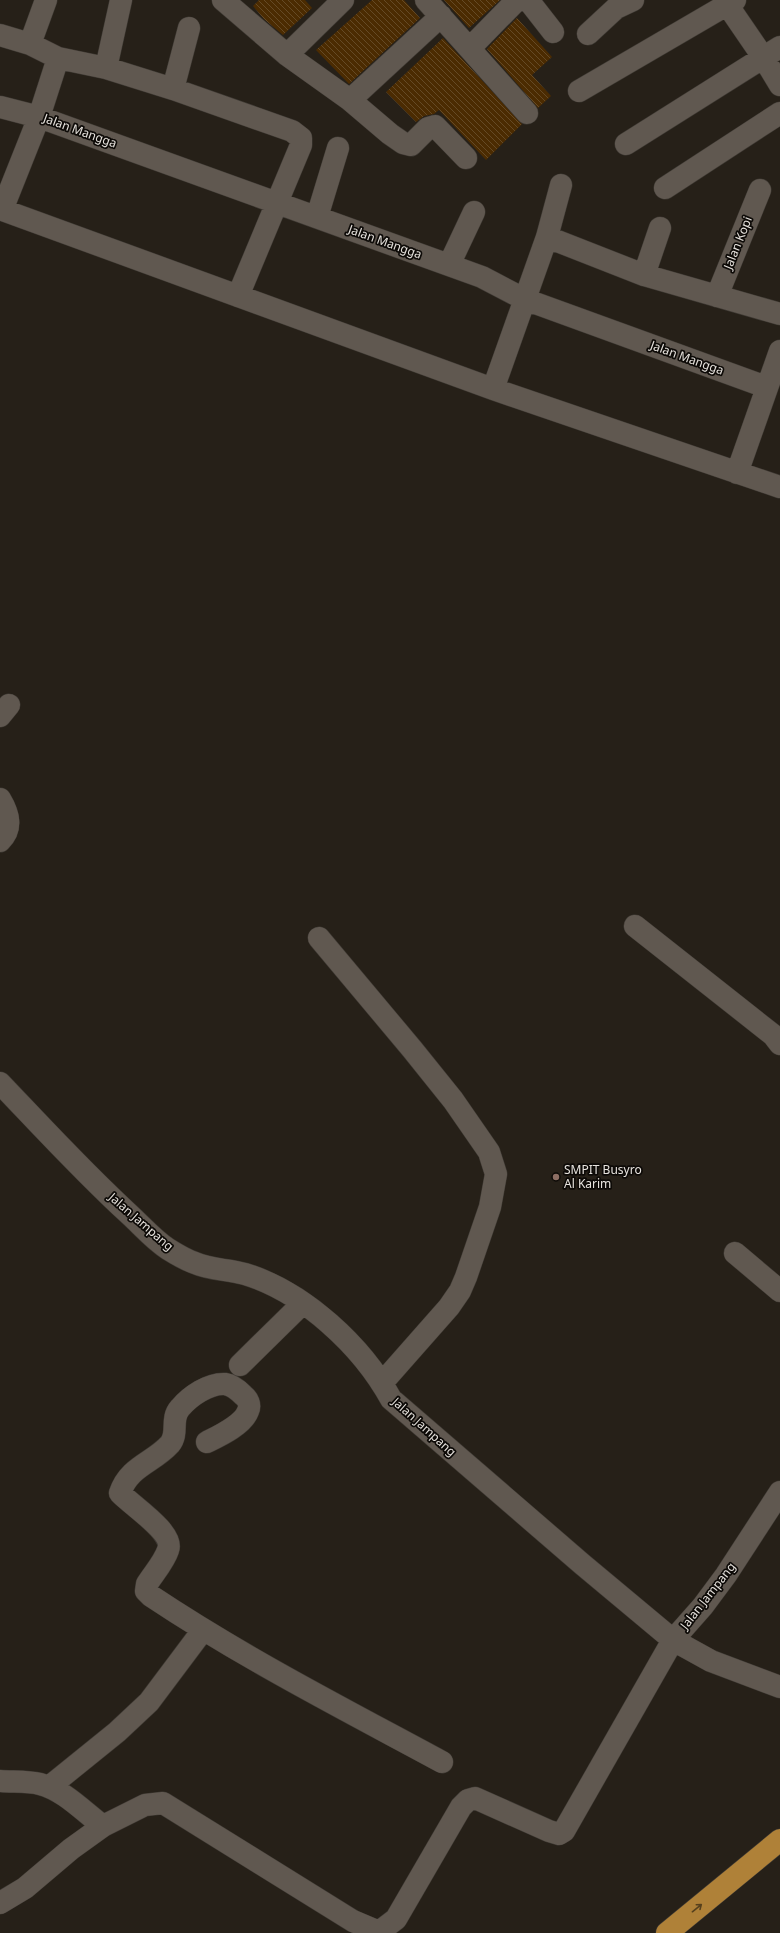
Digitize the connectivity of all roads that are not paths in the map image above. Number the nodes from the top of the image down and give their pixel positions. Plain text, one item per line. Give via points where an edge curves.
1 (46, 0) edge
2 (120, 0) edge
3 (223, 0) edge
4 (426, 0) edge
5 (517, 0) edge
6 (528, 0) edge
7 (632, 0) edge
8 (728, 2) edge
9 (333, 3) edge
10 (441, 16) junction
11 (189, 28) dead end
12 (553, 32) dead end
13 (588, 34) dead end
14 (0, 35) edge
15 (30, 44) junction
16 (470, 48) junction
17 (772, 52) edge
18 (287, 55) junction
19 (58, 58) junction
20 (106, 68) junction
21 (780, 85) edge
22 (173, 90) junction
23 (579, 91) dead end
24 (350, 100) junction
25 (0, 107) edge
26 (527, 113) dead end
27 (780, 113) edge
28 (39, 116) junction
29 (626, 144) dead end
30 (338, 148) dead end
31 (466, 158) dead end
32 (561, 185) dead end
33 (665, 188) dead end
34 (760, 190) dead end
35 (277, 203) junction
36 (1, 209) edge
37 (474, 212) dead end
38 (317, 217) junction
39 (660, 228) dead end
40 (547, 237) junction
41 (449, 265) junction
42 (644, 275) junction
43 (238, 296) junction
44 (717, 296) junction
45 (524, 299) junction
46 (780, 314) edge
47 (780, 351) edge
48 (766, 386) junction
49 (493, 389) junction
50 (737, 473) junction
51 (780, 487) edge
52 (0, 799) edge
53 (0, 841) edge
54 (635, 926) dead end
55 (319, 938) dead end
56 (780, 1044) edge
57 (0, 1084) edge
58 (735, 1254) dead end
59 (780, 1292) edge
60 (303, 1303) junction
61 (240, 1365) dead end
62 (382, 1383) junction
63 (207, 1442) dead end
64 (780, 1492) edge
65 (203, 1630) junction
66 (673, 1640) junction
67 (780, 1687) edge
68 (442, 1762) dead end
69 (0, 1781) edge
70 (49, 1788) junction
71 (103, 1826) junction
72 (780, 1840) edge
73 (0, 1903) edge
74 (379, 1932) edge
75 (667, 1933) edge

1 - 15 street
2 - 20 street
3 - 18 street
4 - 10 street
5 - 16 street
6 - 12 street
7 - 13 street via 616,8
8 - 17 street
8 - 23 street
9 - 18 street
10 - 16 street
10 - 24 street
11 - 22 street
14 - 15 street
15 - 19 street
16 - 26 street
17 - 21 street
17 - 29 street
18 - 24 street
19 - 20 street
19 - 28 street
20 - 22 street
22 - 35 street via 292,131 301,138 302,142
24 - 31 street via 403,143 411,145 428,128 435,126
25 - 28 street, Jalan Mangga
27 - 33 street
28 - 35 street, Jalan Mangga
28 - 36 street
30 - 38 street
32 - 40 street
34 - 44 street, Jalan Kopi
35 - 38 street, Jalan Mangga
35 - 43 street
36 - 43 street
37 - 41 street
38 - 41 street, Jalan Mangga
39 - 42 street
40 - 42 street
40 - 45 street
41 - 45 street, Jalan Mangga via 482,277
42 - 44 street
43 - 49 street
44 - 46 street
45 - 48 street, Jalan Mangga
45 - 49 street
47 - 48 street
48 - 50 street
49 - 50 street
50 - 51 street
52 - 53 street via 9,825 7,833
54 - 56 street via 773,1035
55 - 62 street via 452,1100 489,1152 496,1174 490,1207 460,1292
57 - 60 street, Jalan Jampang via 118,1204 167,1248 196,1264 229,1270 269,1282
58 - 59 street
60 - 61 street
60 - 62 street, Jalan Jampang via 338,1330
62 - 66 street, Jalan Jampang via 391,1399
63 - 65 street via 233,1427 248,1412 249,1404 245,1397 226,1384 212,1386 200,1392 179,1408 174,1418 174,1437 170,1444 140,1466 126,1480 120,1493 165,1534 170,1542 147,1584 146,1591
64 - 66 street, Jalan Jampang via 726,1575
65 - 68 street
65 - 70 street via 149,1702
66 - 67 street via 711,1661
66 - 74 street via 564,1831 559,1834 549,1831 475,1798 468,1800 461,1807 396,1919
69 - 70 street via 40,1784
70 - 71 street
71 - 73 street via 25,1888
71 - 74 street via 145,1805 163,1803 353,1921
75 -> 72 highway

